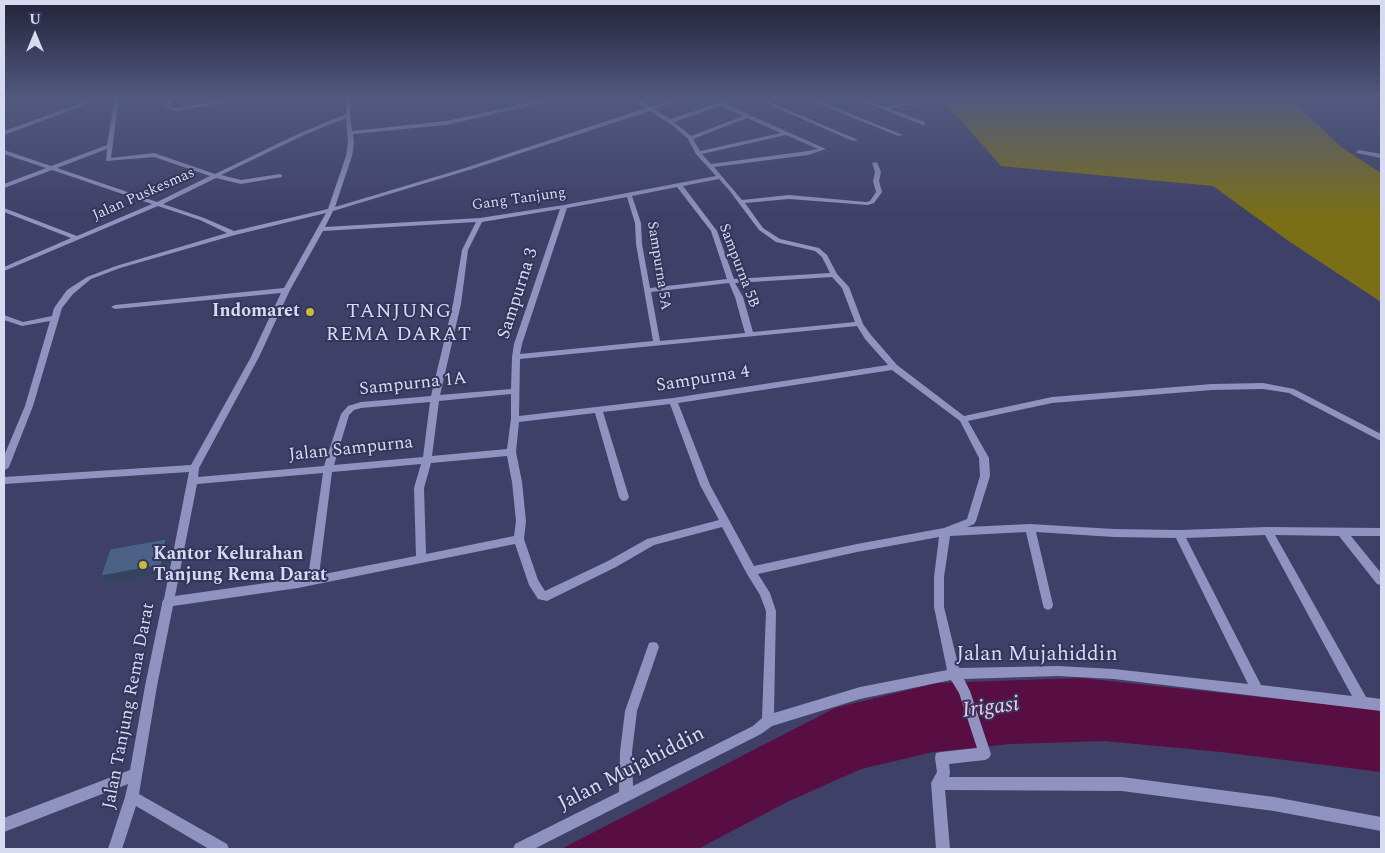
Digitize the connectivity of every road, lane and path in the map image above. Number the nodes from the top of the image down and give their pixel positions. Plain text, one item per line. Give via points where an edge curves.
1 (111, 137) edge
2 (296, 137) edge
3 (350, 137) edge
4 (564, 137) edge
5 (693, 137) edge
6 (770, 137) edge
7 (796, 137) edge
8 (847, 137) edge
9 (690, 138) joint
10 (855, 140) dead end
11 (110, 146) junction
12 (4, 152) edge
13 (1359, 152) dead end
14 (698, 153) junction
15 (1381, 156) edge
16 (875, 163) dead end
17 (711, 166) junction
18 (51, 168) junction
19 (216, 176) junction
20 (280, 176) dead end
21 (720, 177) junction
22 (679, 185) junction
23 (4, 186) edge
24 (629, 195) junction
25 (742, 202) junction
26 (157, 204) junction
27 (564, 207) junction
28 (4, 210) edge
29 (331, 210) junction
30 (480, 220) junction
31 (320, 229) junction
32 (234, 233) junction
33 (77, 238) junction
34 (4, 269) edge
35 (834, 275) junction
36 (730, 281) junction
37 (286, 290) junction
38 (647, 290) junction
39 (115, 307) dead end
40 (4, 317) edge
41 (55, 318) junction
42 (859, 324) junction
43 (750, 334) junction
44 (657, 343) junction
45 (516, 357) junction
46 (894, 367) junction
47 (515, 392) junction
48 (434, 398) junction
49 (672, 401) junction
50 (598, 410) junction
51 (515, 419) junction
52 (963, 419) junction
53 (1381, 438) edge
54 (511, 452) junction
55 (427, 459) junction
56 (4, 467) edge
57 (194, 468) junction
58 (328, 469) junction
59 (4, 480) edge
60 (194, 481) junction
61 (624, 498) dead end
62 (725, 522) junction
63 (1030, 528) junction
64 (945, 532) junction
65 (1268, 532) junction
66 (1342, 532) junction
67 (1381, 532) edge
68 (1178, 534) junction
69 (519, 539) junction
70 (421, 560) junction
71 (751, 571) junction
72 (313, 580) junction
73 (1381, 580) edge
74 (167, 602) junction
75 (1048, 606) dead end
76 (653, 647) dead end
77 (954, 674) junction
78 (1257, 690) junction
79 (1362, 702) junction
80 (1381, 705) edge
81 (768, 721) junction
82 (135, 775) junction
83 (938, 783) junction
84 (626, 796) junction
85 (132, 797) junction
86 (1381, 824) edge
87 (4, 825) edge
88 (115, 849) edge
89 (222, 849) edge
90 (520, 849) edge
91 (943, 849) edge

1 - 11 street
2 - 19 street, Jalan Puskesmas
3 - 29 street, Jalan Tanjung Rema Darat via 347,163
4 - 29 street
5 - 9 street
6 - 14 street
7 - 17 street via 822,150
8 - 10 street
9 - 14 street
11 - 18 street
11 - 19 street via 108,160 154,156
12 - 18 street
13 - 15 street
14 - 17 street
16 - 25 street via 879,188 872,202 866,204 789,197
17 - 21 street
18 - 23 street
18 - 26 street
19 - 20 street via 247,182
19 - 26 street, Jalan Puskesmas
21 - 22 street, Gang Tanjung
21 - 25 street
22 - 24 street, Gang Tanjung
22 - 36 street, Sampurna 5B via 714,231
24 - 27 street, Gang Tanjung
24 - 38 street, Sampurna 5A via 638,223
25 - 35 street via 761,229 778,241 822,252
26 - 32 street
26 - 33 street, Jalan Puskesmas
27 - 30 street, Gang Tanjung
27 - 45 street, Sampurna 3
28 - 33 street
29 - 31 street, Jalan Tanjung Rema Darat
29 - 32 street
30 - 31 street, Gang Tanjung
30 - 48 street via 465,250 457,304
31 - 37 street, Jalan Tanjung Rema Darat
32 - 41 street via 98,273 70,292
33 - 34 street, Jalan Puskesmas
35 - 36 street
35 - 42 street via 845,287
36 - 38 street
36 - 43 street, Sampurna 5B via 739,297
37 - 39 street
37 - 57 street, Jalan Tanjung Rema Darat via 256,357
38 - 44 street, Sampurna 5A
40 - 41 street via 22,324
41 - 56 street via 29,406
42 - 43 street
42 - 46 street
43 - 44 street
44 - 45 street
45 - 47 street, Sampurna 3
46 - 49 street, Sampurna 4
46 - 52 street
47 - 48 street, Sampurna 1A
47 - 51 street, Sampurna 3
48 - 55 street
48 - 58 street, Sampurna 1A via 351,408 345,414
49 - 50 street, Sampurna 4
49 - 62 street via 705,485
50 - 51 street, Sampurna 4
50 - 61 street
51 - 54 street, Sampurna 3
52 - 53 street via 1052,400 1263,386 1291,391
52 - 64 street via 984,458 985,476 971,521
54 - 55 street, Jalan Sampurna
54 - 69 street, Sampurna 3 via 521,521
55 - 58 street, Jalan Sampurna
55 - 70 street via 419,488
57 - 59 street
57 - 60 street, Jalan Tanjung Rema Darat
58 - 60 street, Jalan Sampurna
58 - 72 street
60 - 74 street, Jalan Tanjung Rema Darat
62 - 69 street via 651,542 547,596 542,596 533,582
62 - 71 street
63 - 64 street
63 - 68 street
63 - 75 street
64 - 71 street
64 - 77 street via 939,607
65 - 66 street
65 - 68 street
65 - 79 street
66 - 67 street
66 - 73 street
68 - 78 street
69 - 70 street
70 - 72 street
71 - 81 street via 771,611
72 - 74 street
74 - 82 street, Jalan Tanjung Rema Darat
76 - 84 street via 631,711 626,752
77 - 78 street, Jalan Mujahiddin via 1105,673
77 - 81 street, Jalan Mujahiddin via 860,693
77 - 83 street via 964,691 985,754 941,758 944,773
78 - 79 street, Jalan Mujahiddin
79 - 80 street, Jalan Mujahiddin
81 - 84 street, Jalan Mujahiddin via 757,730
82 - 85 street, Jalan Tanjung Rema Darat
82 - 87 street
83 - 86 street via 1122,784 1274,804
83 - 91 street
84 - 90 street, Jalan Mujahiddin
85 - 88 street, Jalan Tanjung Rema Darat
85 - 89 street

